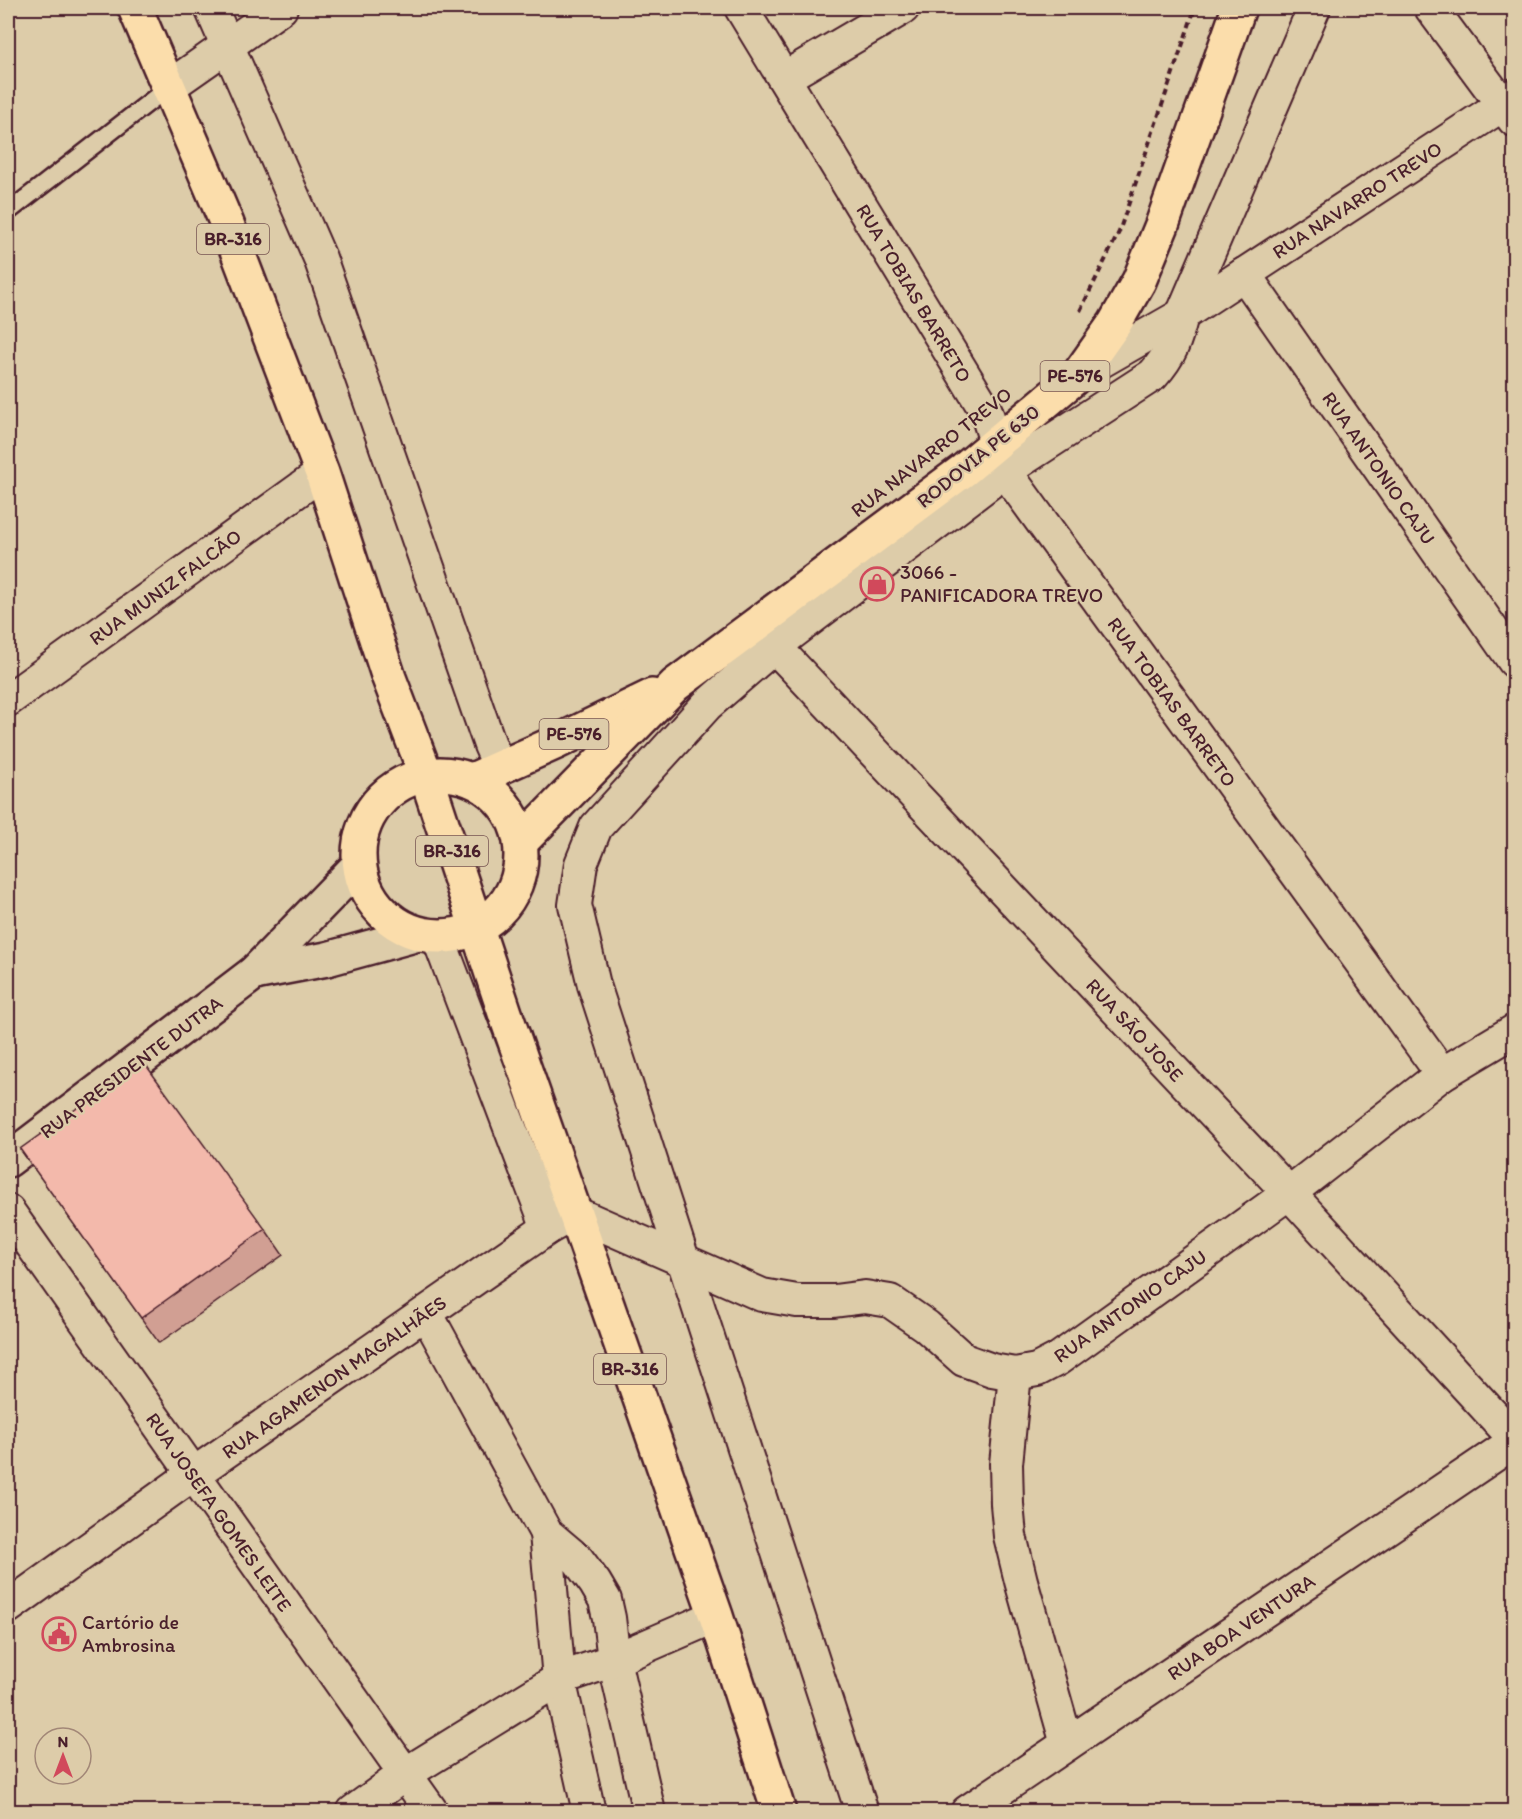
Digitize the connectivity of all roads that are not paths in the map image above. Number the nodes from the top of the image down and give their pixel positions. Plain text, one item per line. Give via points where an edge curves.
1 (135, 8) edge
2 (211, 8) edge
3 (281, 8) edge
4 (741, 8) edge
5 (903, 8) edge
6 (1239, 8) edge
7 (1314, 8) edge
8 (1431, 8) edge
9 (227, 45) junction
10 (784, 78) junction
11 (170, 86) junction
12 (1510, 107) edge
13 (8, 212) edge
14 (1244, 274) junction
15 (1182, 315) junction
16 (1079, 374) junction
17 (1001, 457) junction
18 (322, 473) junction
19 (764, 635) junction
20 (1515, 661) edge
21 (675, 685) junction
22 (8, 700) edge
23 (486, 774) junction
24 (426, 775) junction
25 (521, 842) junction
26 (359, 865) junction
27 (477, 928) junction
28 (428, 935) junction
29 (254, 973) junction
30 (1515, 1031) edge
31 (1442, 1074) junction
32 (8, 1160) edge
33 (1289, 1193) junction
34 (8, 1211) edge
35 (561, 1221) junction
36 (682, 1259) junction
37 (426, 1313) junction
38 (1015, 1374) junction
39 (1515, 1440) edge
40 (192, 1475) junction
41 (546, 1533) junction
42 (8, 1607) edge
43 (716, 1616) junction
44 (614, 1660) junction
45 (559, 1679) junction
46 (1068, 1744) junction
47 (405, 1774) junction
48 (353, 1812) edge
49 (432, 1812) edge
50 (590, 1812) edge
51 (649, 1812) edge
52 (779, 1812) edge
53 (862, 1812) edge
54 (967, 1812) edge

1 - 11 main road, BR-316
2 - 9 street
3 - 9 street
4 - 10 street, RUA TOBIAS BARRETO
5 - 10 street
6 - 16 main road, RODOVIA PE 630 / PE-576 via 1139,281
7 - 15 street
8 - 12 street
9 - 11 street
9 - 23 street via 320,258 486,734
10 - 17 street, RUA TOBIAS BARRETO via 986,411
11 - 13 lane
11 - 18 main road, BR-316
12 - 14 street, RUA NAVARRO TREVO
14 - 15 street, RUA NAVARRO TREVO
14 - 20 street, RUA ANTONIO CAJU
15 - 16 street, RUA NAVARRO TREVO
15 - 17 street via 1168,358 1153,375
16 - 17 main road, RODOVIA PE 630 / PE-576
17 - 19 main road, RODOVIA PE 630 / PE-576 via 964,470
17 - 31 street, RUA TOBIAS BARRETO
18 - 22 street, RUA MUNIZ FALCÃO
18 - 24 main road, BR-316 via 389,678
19 - 21 main road, PE-576
19 - 33 street, RUA SÃO JOSE
19 - 36 street via 707,705 596,827 581,864 575,905 594,985
21 - 23 main road, PE-576
21 - 25 main road, PE-576
23 - 24 main road
23 - 25 main road via 495,795 512,816
24 - 26 main road via 406,781 375,806 364,824
24 - 27 main road, BR-316
25 - 27 main road via 521,870 511,896 497,914
26 - 28 main road via 365,888 378,908 396,924
26 - 29 main road, RUA PRESIDENTE DUTRA
27 - 28 main road via 458,935
27 - 35 main road, BR-316
28 - 29 main road
28 - 35 street
29 - 32 main road, RUA PRESIDENTE DUTRA
30 - 31 street, RUA ANTONIO CAJU
31 - 33 street, RUA ANTONIO CAJU
33 - 38 street, RUA ANTONIO CAJU via 1058,1359 1037,1370
33 - 39 street, RUA SÃO JOSE
34 - 40 street, RUA JOSEFA GOMES LEITE
35 - 36 street, RUA ANTONIO CAJU
35 - 37 street, RUA AGAMENON MAGALHÃES
35 - 43 main road, BR-316
36 - 38 street, RUA ANTONIO CAJU via 762,1295 797,1301 865,1297 890,1301 964,1360
36 - 53 street
37 - 40 street, RUA AGAMENON MAGALHÃES
37 - 41 street
38 - 46 street via 1006,1464 1010,1536
39 - 46 street, RUA BOA VENTURA
40 - 42 street, RUA AGAMENON MAGALHÃES
40 - 47 street, RUA JOSEFA GOMES LEITE
41 - 44 street via 578,1560 600,1591 609,1618
41 - 45 street
43 - 44 street
43 - 52 main road, BR-316
44 - 45 street
44 - 51 street
45 - 47 street
45 - 50 street
46 - 54 street, RUA BOA VENTURA
47 - 48 street
47 - 49 street, RUA JOSEFA GOMES LEITE

